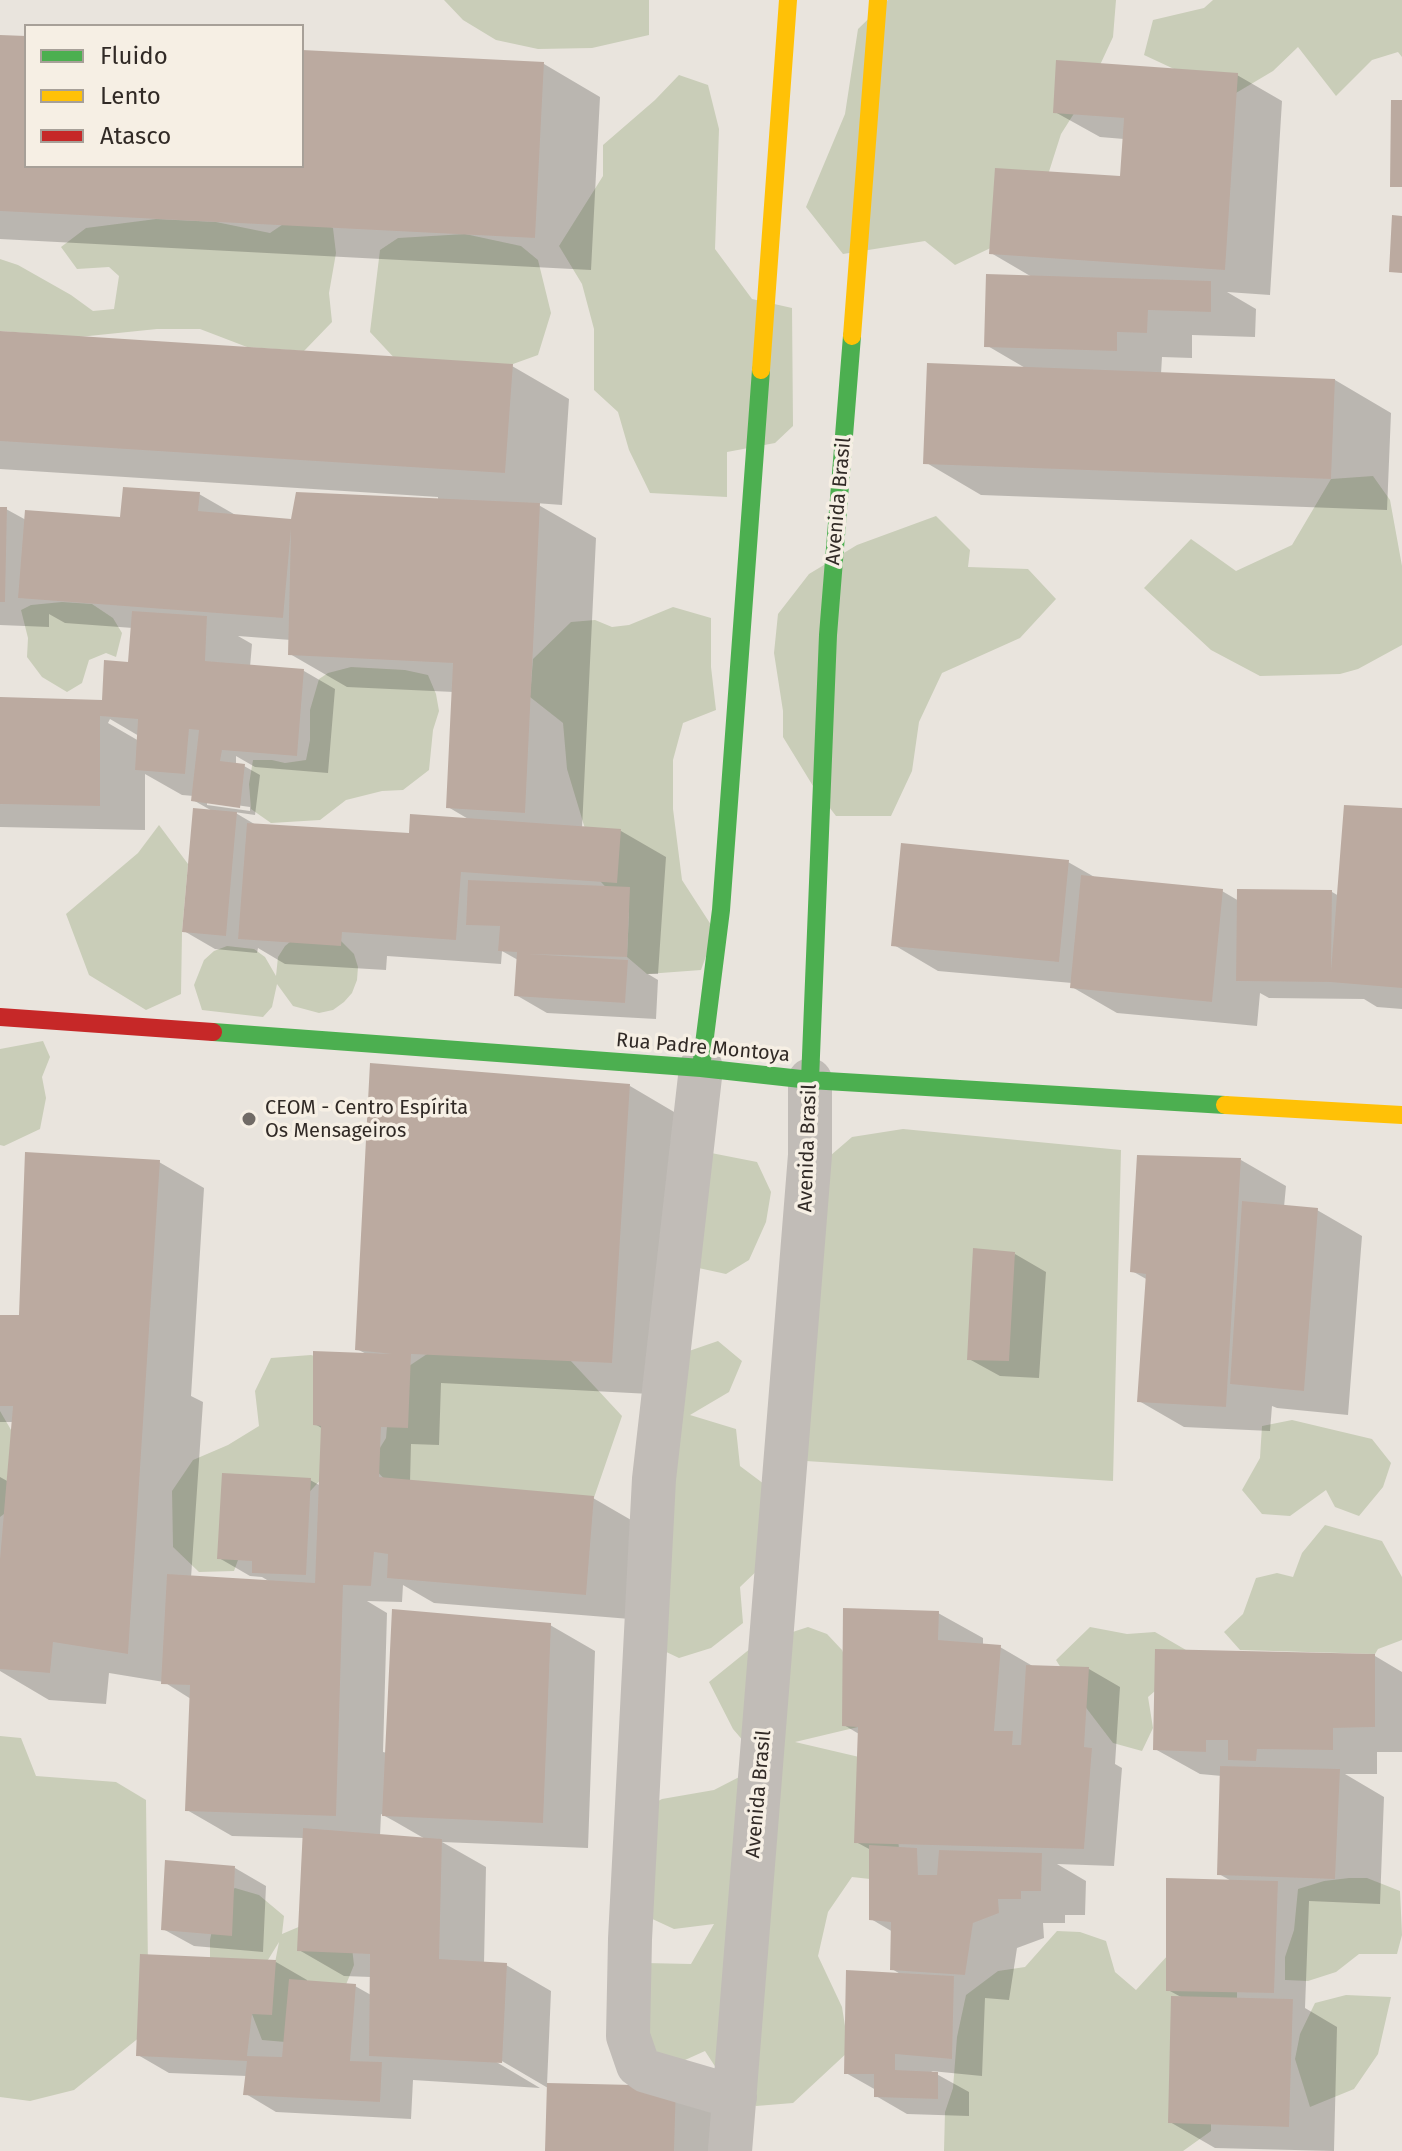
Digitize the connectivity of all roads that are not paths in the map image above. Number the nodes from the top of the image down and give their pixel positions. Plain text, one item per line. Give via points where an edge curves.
1 (788, 0) edge
2 (878, 0) edge
3 (0, 1017) edge
4 (701, 1068) junction
5 (810, 1080) junction
6 (1402, 1115) edge
7 (735, 2097) junction
8 (730, 2151) edge

1 - 4 street via 721,910
2 - 5 street, Avenida Brasil via 828,635
3 - 4 street, Rua Padre Montoya
4 - 5 street, Rua Padre Montoya
4 - 7 street via 654,1479 628,2036 638,2065 646,2071
5 - 6 street, Rua Padre Montoya
5 - 7 street, Avenida Brasil via 810,1155
7 - 8 street, Avenida Brasil

